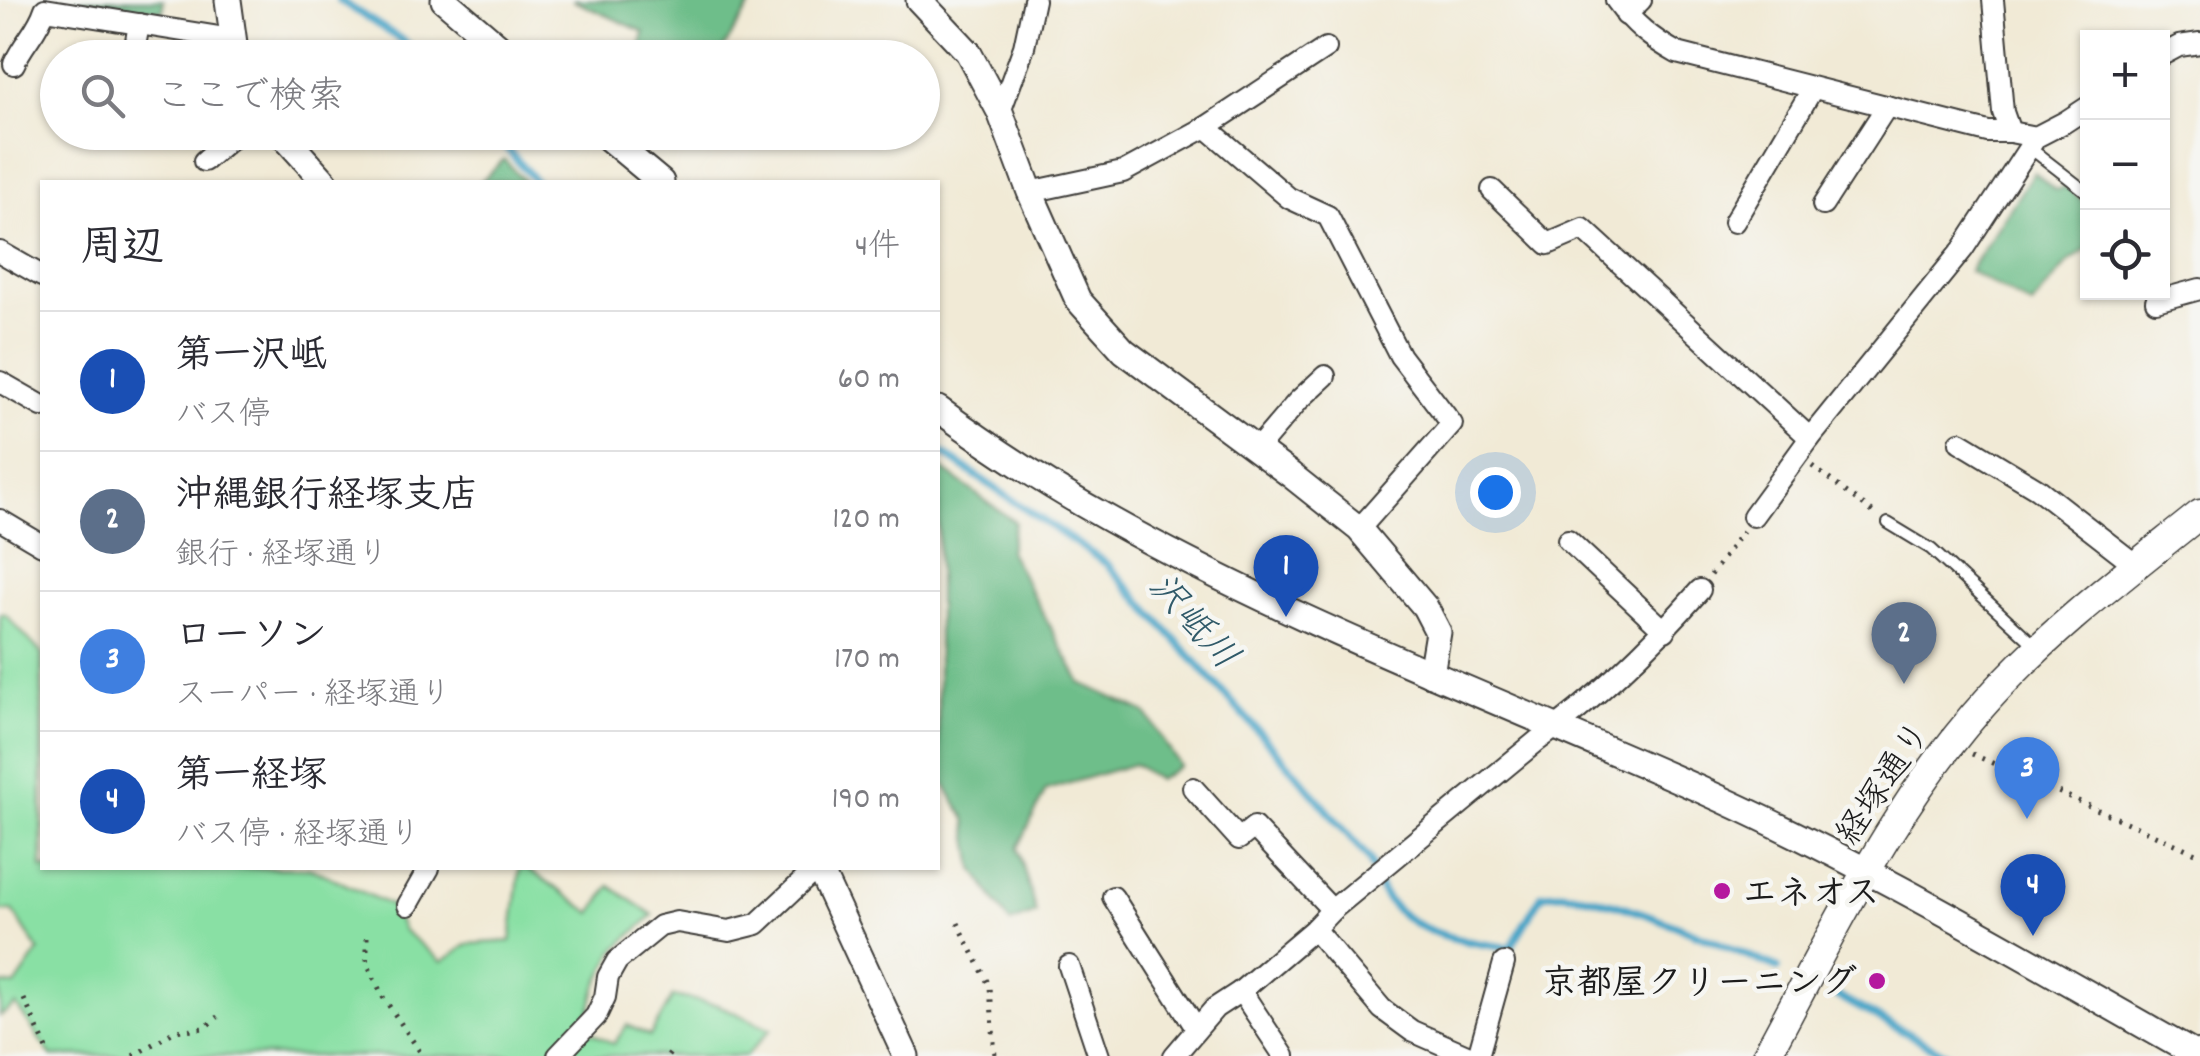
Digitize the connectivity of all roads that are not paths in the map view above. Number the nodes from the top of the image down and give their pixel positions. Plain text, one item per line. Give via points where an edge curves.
1 (228, 0) edge
2 (444, 0) edge
3 (919, 0) edge
4 (1034, 0) edge
5 (1993, 0) edge
6 (1628, 5) edge
7 (138, 24) junction
8 (136, 40) edge
9 (202, 40) edge
10 (233, 40) edge
11 (491, 40) edge
12 (2200, 43) edge
13 (1326, 48) dead end
14 (2170, 51) edge
15 (14, 64) dead end
16 (1813, 88) junction
17 (1886, 106) junction
18 (1000, 112) junction
19 (2080, 112) edge
20 (1206, 126) junction
21 (2010, 132) junction
22 (2032, 142) junction
23 (216, 150) edge
24 (296, 150) edge
25 (623, 150) edge
26 (204, 160) dead end
27 (323, 180) edge
28 (659, 180) edge
29 (2080, 186) edge
30 (1492, 190) dead end
31 (1030, 192) junction
32 (1823, 205) dead end
33 (1734, 222) dead end
34 (0, 252) edge
35 (40, 272) edge
36 (2200, 289) edge
37 (2156, 301) dead end
38 (1326, 376) dead end
39 (0, 382) edge
40 (40, 405) edge
41 (940, 410) edge
42 (1960, 442) dead end
43 (1804, 447) junction
44 (1257, 449) junction
45 (2200, 514) edge
46 (1753, 516) road end
47 (0, 520) edge
48 (1888, 524) road end
49 (1360, 529) junction
50 (1568, 540) dead end
51 (40, 544) edge
52 (2136, 565) junction
53 (1700, 590) road end
54 (1664, 630) junction
55 (2039, 649) junction
56 (1431, 674) junction
57 (1556, 727) junction
58 (1193, 788) dead end
59 (428, 870) edge
60 (816, 870) edge
61 (819, 870) edge
62 (1866, 870) junction
63 (1114, 897) dead end
64 (408, 905) dead end
65 (1332, 910) junction
66 (1314, 929) junction
67 (1504, 962) dead end
68 (1069, 966) dead end
69 (1241, 990) junction
70 (1196, 1028) junction
71 (558, 1056) edge
72 (906, 1056) edge
73 (1099, 1056) edge
74 (1174, 1056) edge
75 (1284, 1056) edge
76 (1472, 1056) edge
77 (1766, 1056) edge
78 (2198, 1056) edge

1 - 10 street
2 - 11 street
3 - 18 street via 968,52
4 - 18 street
5 - 21 street
6 - 16 street via 1650,38 1678,54
7 - 8 street
7 - 9 street
7 - 15 street via 45,9
12 - 14 street
13 - 20 street
16 - 17 street
16 - 33 street
17 - 21 street
17 - 32 street
18 - 31 street
19 - 22 street
20 - 31 street via 1123,172
20 - 49 street via 1289,198 1328,216 1400,356 1452,424
21 - 22 street
22 - 29 lane
22 - 43 street via 1964,249
23 - 26 street
24 - 27 street
25 - 28 street
30 - 43 street via 1548,244 1583,230
31 - 44 street via 1078,300 1124,351
34 - 35 street
36 - 37 street
38 - 44 street
39 - 40 street
41 - 56 street via 1107,519
42 - 52 street via 2038,489
43 - 46 street
44 - 49 street
45 - 52 main road, 経塚通り
47 - 51 street
48 - 55 lane via 1932,549
49 - 56 street via 1438,632
50 - 54 street
52 - 55 main road, 経塚通り
53 - 54 street
54 - 57 street
55 - 62 main road, 経塚通り via 1951,744
56 - 57 street
57 - 62 street
57 - 65 street
58 - 65 street via 1239,839 1254,827
59 - 64 street
60 - 71 street via 756,924 729,931 677,922 660,926 617,961 596,1016
61 - 72 street
62 - 77 main road, 経塚通り
62 - 78 street
63 - 70 street
65 - 66 street
66 - 69 street
66 - 76 street via 1382,1009 1412,1031
67 - 76 street
68 - 73 street
69 - 70 street
69 - 75 street
70 - 74 street

